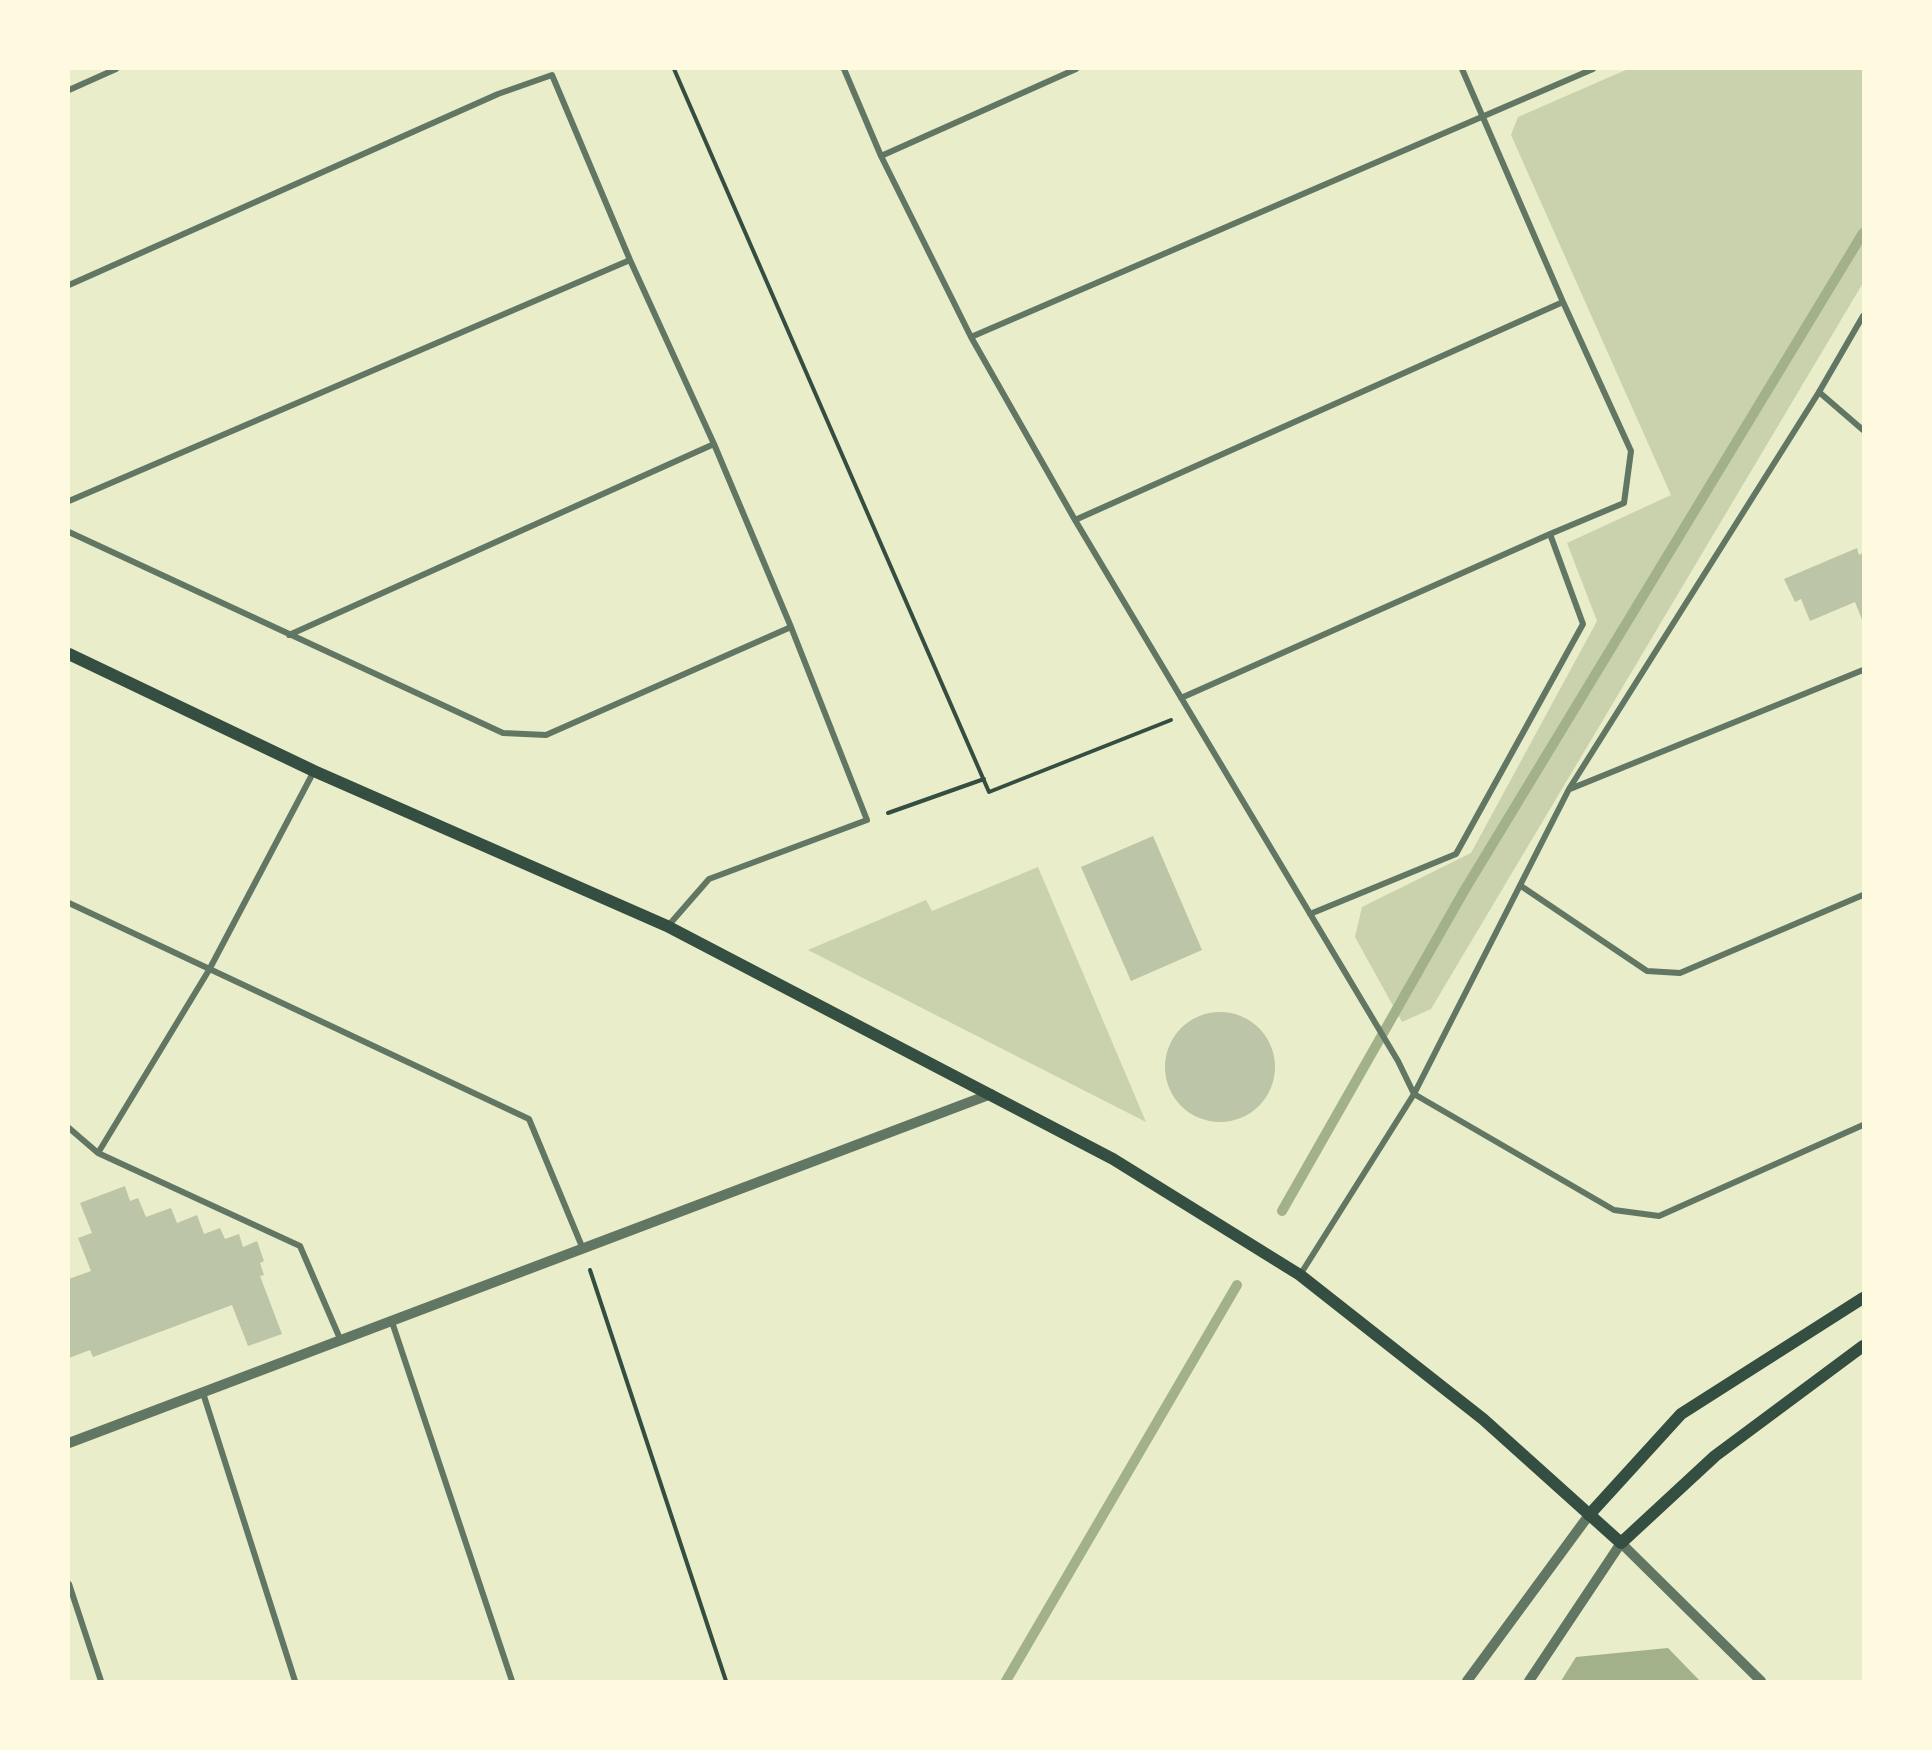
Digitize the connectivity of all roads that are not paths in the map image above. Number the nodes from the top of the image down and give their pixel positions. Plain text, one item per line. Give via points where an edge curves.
1 (116, 69) edge
2 (844, 69) edge
3 (1076, 69) edge
4 (1462, 69) edge
5 (1593, 69) edge
6 (69, 90) edge
7 (1483, 117) junction
8 (881, 156) junction
9 (630, 260) junction
10 (69, 285) edge
11 (1563, 302) junction
12 (1863, 316) edge
13 (971, 337) junction
14 (1819, 392) junction
15 (1863, 430) edge
16 (714, 444) junction
17 (69, 501) edge
18 (1075, 520) junction
19 (69, 532) edge
20 (1550, 534) junction
21 (791, 627) junction
22 (289, 634) junction
23 (69, 654) edge
24 (1863, 670) edge
25 (1181, 698) junction
26 (314, 771) junction
27 (1569, 789) junction
28 (1521, 886) junction
29 (1863, 895) edge
30 (69, 903) edge
31 (1310, 914) junction
32 (667, 927) junction
33 (209, 970) junction
34 (991, 1094) junction
35 (1413, 1094) junction
36 (1863, 1125) edge
37 (69, 1128) edge
38 (98, 1153) junction
39 (583, 1250) junction
40 (1300, 1275) junction
41 (1863, 1298) edge
42 (392, 1322) junction
43 (341, 1341) junction
44 (1863, 1346) edge
45 (203, 1393) junction
46 (69, 1443) edge
47 (1589, 1515) junction
48 (1621, 1544) junction
49 (69, 1584) edge
50 (101, 1681) edge
51 (295, 1681) edge
52 (512, 1681) edge
53 (1467, 1681) edge
54 (1529, 1681) edge
55 (1761, 1681) edge

1 - 6 street
2 - 8 street
3 - 8 street
4 - 7 street
5 - 7 street
7 - 11 street
7 - 13 street
8 - 13 street
9 - 10 street via 552,75 498,94
9 - 16 street
9 - 17 street
11 - 18 street
11 - 20 street via 1631,452 1624,504
12 - 14 street
13 - 18 street
14 - 15 street
14 - 27 street
16 - 21 street
16 - 22 street
18 - 25 street
19 - 22 street
20 - 25 street
20 - 31 street via 1583,624 1456,854
21 - 22 street via 546,735 503,733
21 - 32 street via 867,820 710,879
23 - 26 main road
24 - 27 street
25 - 31 street
26 - 32 main road
26 - 33 street
27 - 28 street
28 - 29 street via 1647,971 1680,973
28 - 35 street
30 - 33 street
31 - 35 street via 1398,1061
32 - 34 main road
33 - 38 street
33 - 39 street via 529,1119
34 - 39 street
34 - 40 main road via 1113,1159
35 - 36 street via 1614,1210 1659,1216
35 - 40 street
37 - 38 street
38 - 43 street via 300,1246
39 - 42 street
40 - 47 main road via 1483,1419
41 - 47 main road via 1681,1414
42 - 43 street
42 - 52 street
43 - 45 street
44 - 48 main road via 1715,1456
45 - 46 street
45 - 51 street
47 - 48 main road
47 - 53 street
48 - 54 street
48 - 55 street
49 - 50 street

